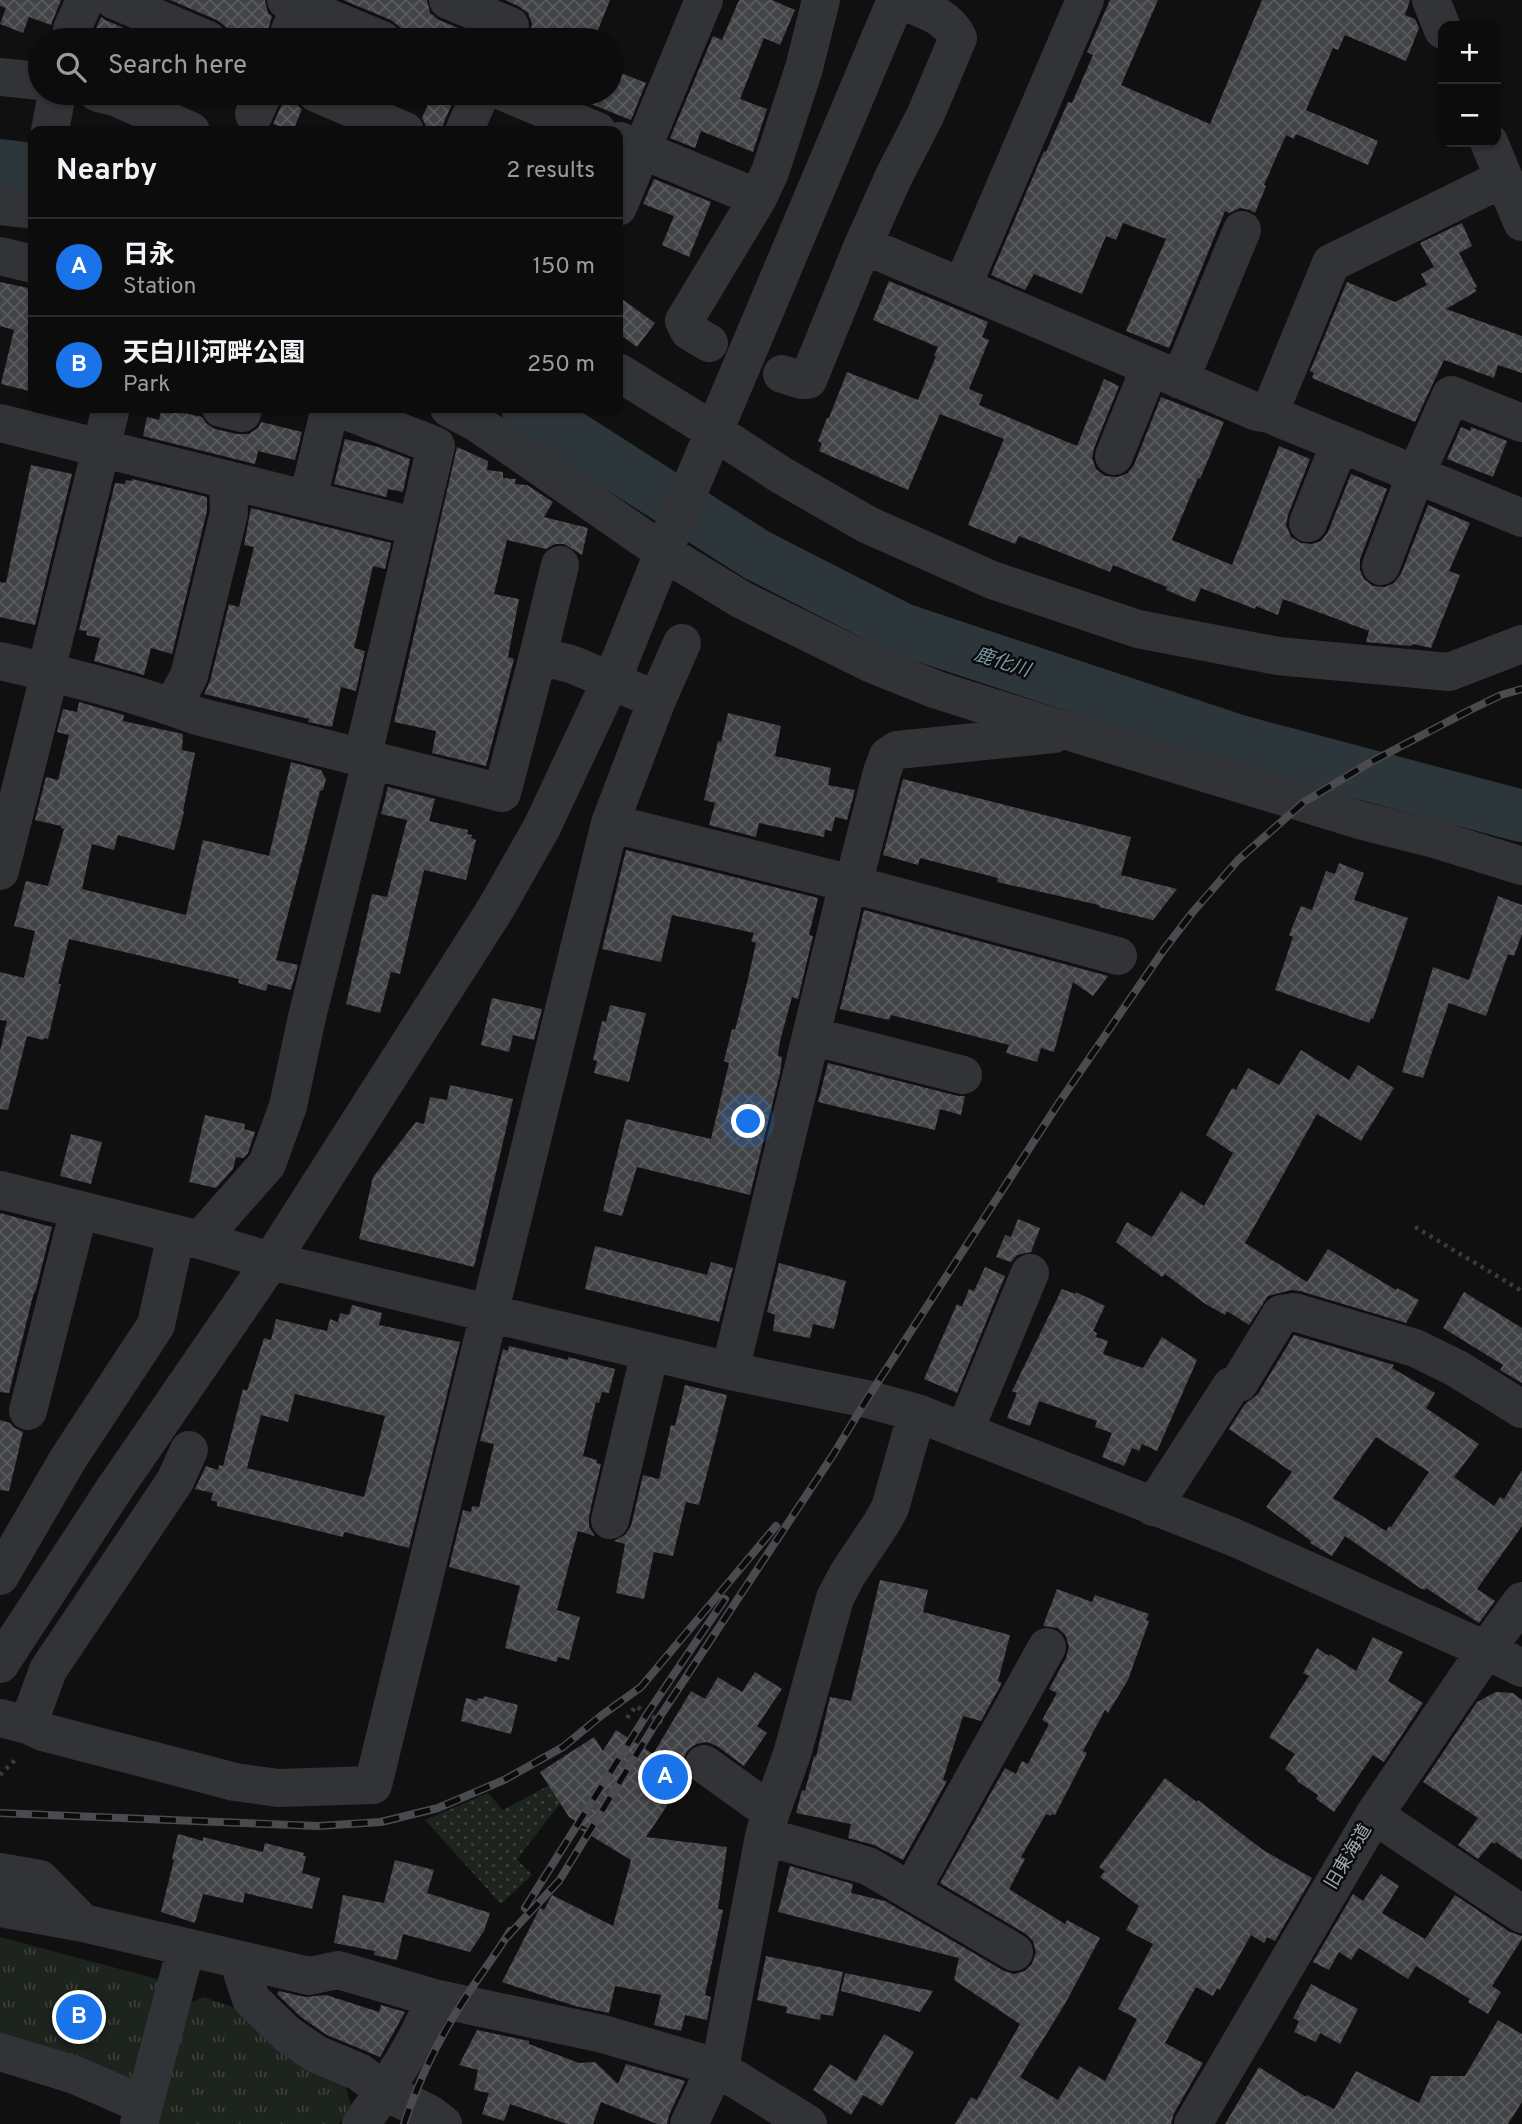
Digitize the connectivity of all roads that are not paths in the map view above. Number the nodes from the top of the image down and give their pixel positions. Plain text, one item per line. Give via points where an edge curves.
1 (114, 0) edge
2 (448, 0) edge
3 (704, 0) edge
4 (821, 0) edge
5 (898, 0) edge
6 (1085, 0) edge
7 (1431, 0) edge
8 (294, 12) edge
9 (1439, 21) edge
10 (511, 22) edge
11 (180, 28) edge
12 (344, 28) edge
13 (0, 77) edge
14 (28, 79) edge
15 (55, 105) edge
16 (133, 105) edge
17 (344, 105) edge
18 (476, 105) edge
19 (535, 105) edge
20 (51, 126) edge
21 (180, 126) edge
22 (393, 126) edge
23 (466, 126) edge
24 (585, 126) edge
25 (630, 145) edge
26 (1492, 147) edge
27 (623, 181) edge
28 (1511, 181) edge
29 (758, 198) junction
30 (0, 206) edge
31 (28, 209) edge
32 (1522, 222) edge
33 (1242, 230) dead end
34 (863, 245) junction
35 (0, 256) edge
36 (28, 263) edge
37 (962, 287) junction
38 (709, 343) dead end
39 (1165, 373) junction
40 (782, 374) dead end
41 (623, 375) edge
42 (110, 413) edge
43 (329, 413) edge
44 (352, 413) edge
45 (458, 413) edge
46 (1269, 414) junction
47 (0, 423) edge
48 (1522, 423) edge
49 (713, 438) junction
50 (1340, 443) junction
51 (102, 448) junction
52 (1114, 456) dead end
53 (1416, 474) junction
54 (228, 480) junction
55 (311, 486) dead end
56 (1522, 518) edge
57 (1308, 523) dead end
58 (416, 527) junction
59 (665, 547) junction
60 (560, 565) dead end
61 (1381, 566) dead end
62 (682, 643) dead end
63 (1522, 644) edge
64 (538, 656) junction
65 (0, 661) edge
66 (48, 672) junction
67 (657, 700) junction
68 (172, 707) junction
69 (1070, 732) junction
70 (367, 760) junction
71 (610, 823) junction
72 (1522, 866) edge
73 (0, 871) edge
74 (851, 884) junction
75 (1118, 956) dead end
76 (811, 1036) junction
77 (963, 1075) dead end
78 (0, 1190) edge
79 (79, 1210) junction
80 (188, 1237) junction
81 (271, 1261) junction
82 (1030, 1273) dead end
83 (489, 1314) junction
84 (650, 1352) junction
85 (730, 1371) junction
86 (1522, 1409) edge
87 (28, 1411) dead end
88 (916, 1413) junction
89 (964, 1432) junction
90 (189, 1450) dead end
91 (50, 1490) junction
92 (1153, 1507) junction
93 (610, 1520) dead end
94 (132, 1545) junction
95 (0, 1576) edge
96 (1522, 1601) edge
97 (1047, 1647) dead end
98 (1486, 1650) junction
99 (0, 1664) edge
100 (1522, 1668) edge
101 (14, 1721) edge
102 (704, 1764) dead end
103 (1374, 1815) junction
104 (768, 1824) junction
105 (0, 1872) edge
106 (911, 1891) junction
107 (0, 1908) edge
108 (1522, 1914) edge
109 (83, 1923) junction
110 (186, 1948) junction
111 (1014, 1952) dead end
112 (238, 1960) junction
113 (434, 1998) junction
114 (0, 2052) edge
115 (718, 2067) junction
116 (384, 2091) junction
117 (142, 2114) edge
118 (361, 2124) edge
119 (443, 2124) edge
120 (689, 2124) edge
121 (808, 2124) edge
122 (1193, 2124) edge

1 - 11 street
2 - 10 street
3 - 25 street
4 - 29 street via 804,68
5 - 34 street via 952,25 958,38
5 - 49 street
6 - 37 street
7 - 9 street
8 - 12 street
13 - 14 street
15 - 20 street
16 - 21 street
17 - 22 street
18 - 23 street
19 - 24 street
25 - 27 street
25 - 29 street
26 - 28 street
28 - 32 street
28 - 46 street via 1331,262
29 - 38 street via 684,321 690,331
30 - 31 street
33 - 39 street
34 - 37 street
34 - 40 street via 808,380
35 - 36 street
37 - 39 street
39 - 46 street
39 - 52 street
41 - 49 street
42 - 51 street
43 - 55 street
44 - 58 street via 436,446
45 - 59 street
46 - 50 street
47 - 51 street
48 - 53 street via 1451,395
49 - 59 street
49 - 63 street via 868,525 992,580 1138,628 1278,656 1448,672
50 - 53 street
50 - 57 street
51 - 54 street
51 - 66 street
53 - 56 street
53 - 61 street
54 - 58 street
54 - 68 street via 229,513 190,676
58 - 70 street
59 - 69 street via 742,600 872,664
59 - 81 street, bridge via 619,663 542,828
60 - 64 street
62 - 67 street
64 - 67 street via 571,664
64 - 70 street via 502,793
65 - 66 street
66 - 68 street
66 - 73 street
67 - 71 street
68 - 70 street
69 - 72 street
69 - 74 street via 926,746 897,750 888,756
70 - 80 street via 288,1106 267,1164
71 - 74 street
71 - 83 street
74 - 75 street
74 - 76 street
76 - 77 street
76 - 85 street
78 - 79 street
79 - 80 street
79 - 87 street
80 - 81 street
80 - 91 street via 156,1325
81 - 83 street
81 - 99 street, bridge
82 - 89 street
83 - 84 street
83 - 101 street via 373,1786 278,1788 235,1782
84 - 85 street
84 - 93 street
85 - 88 street
86 - 92 street via 1415,1348 1294,1312 1281,1314
88 - 89 street
88 - 104 street via 890,1508 835,1598
89 - 92 street
90 - 94 street via 175,1481
91 - 94 street
91 - 95 street
92 - 98 street via 1233,1537
94 - 101 street
96 - 98 street, 旧東海道
97 - 106 street
98 - 100 street
98 - 103 street, 旧東海道
102 - 104 street
103 - 108 street
103 - 122 street, 旧東海道
104 - 106 street via 868,1866
104 - 115 street
105 - 109 street via 40,1879
106 - 111 street
107 - 109 street
109 - 110 street
110 - 112 street
110 - 117 street
112 - 113 street via 309,1976 338,1970
112 - 116 street via 251,1999 287,2034 316,2054 359,2072
113 - 115 street via 603,2034
113 - 116 street
114 - 117 street via 75,2075
115 - 120 street
115 - 121 street
116 - 118 street
116 - 119 street

